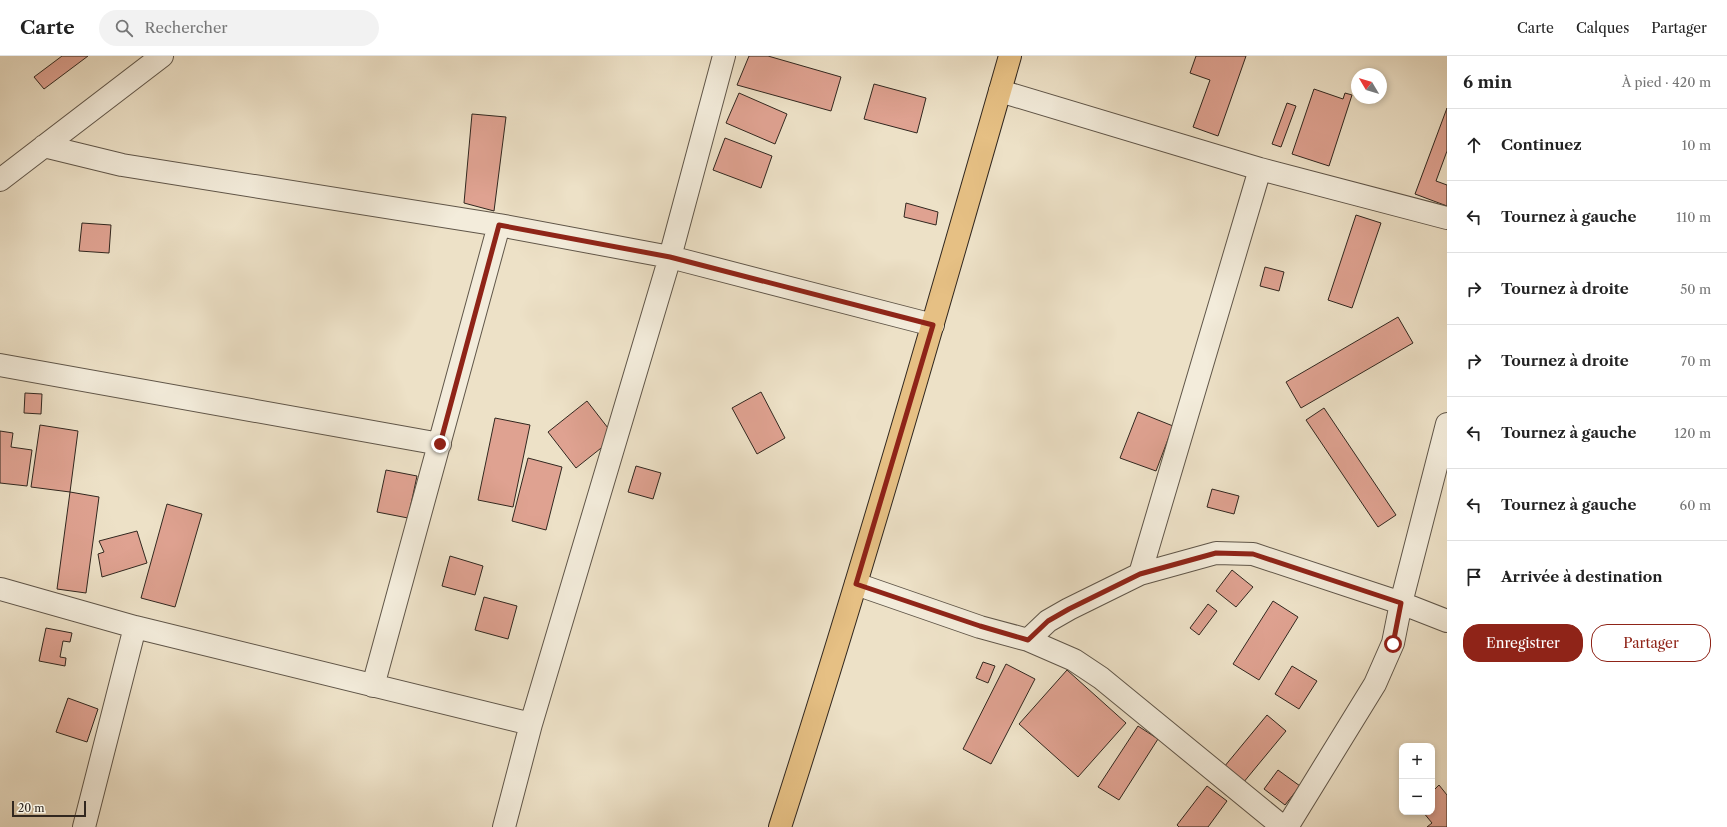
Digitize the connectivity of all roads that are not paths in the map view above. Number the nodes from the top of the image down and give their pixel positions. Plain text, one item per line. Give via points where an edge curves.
1 (162, 56) edge
2 (724, 56) edge
3 (1010, 56) edge
4 (1000, 91) junction
5 (44, 146) junction
6 (1260, 169) junction
7 (0, 180) edge
8 (1447, 218) edge
9 (499, 225) junction
10 (670, 257) junction
11 (933, 325) junction
12 (0, 365) edge
13 (1447, 424) edge
14 (440, 444) junction
15 (1140, 574) junction
16 (856, 584) junction
17 (1, 589) dead end
18 (1401, 603) junction
19 (1447, 621) edge
20 (135, 627) junction
21 (1028, 640) junction
22 (374, 686) junction
23 (531, 724) junction
24 (84, 827) edge
25 (504, 827) edge
26 (780, 827) edge
27 (1283, 827) edge
28 (1287, 827) edge

1 - 5 street
2 - 10 street
3 - 4 main road
4 - 6 street
4 - 11 main road
5 - 7 street
5 - 9 street via 122,166
6 - 8 street
6 - 15 street
9 - 10 street
9 - 14 street
10 - 11 street
10 - 23 street
11 - 16 main road
12 - 14 street
13 - 18 street
14 - 22 street
15 - 18 street via 1216,553 1253,554
15 - 21 street via 1048,621
16 - 21 street
16 - 26 main road
17 - 20 street
18 - 19 street
18 - 28 street via 1393,644 1375,684
20 - 22 street
20 - 24 street
21 - 27 street via 1074,660 1101,678
22 - 23 street
23 - 25 street

